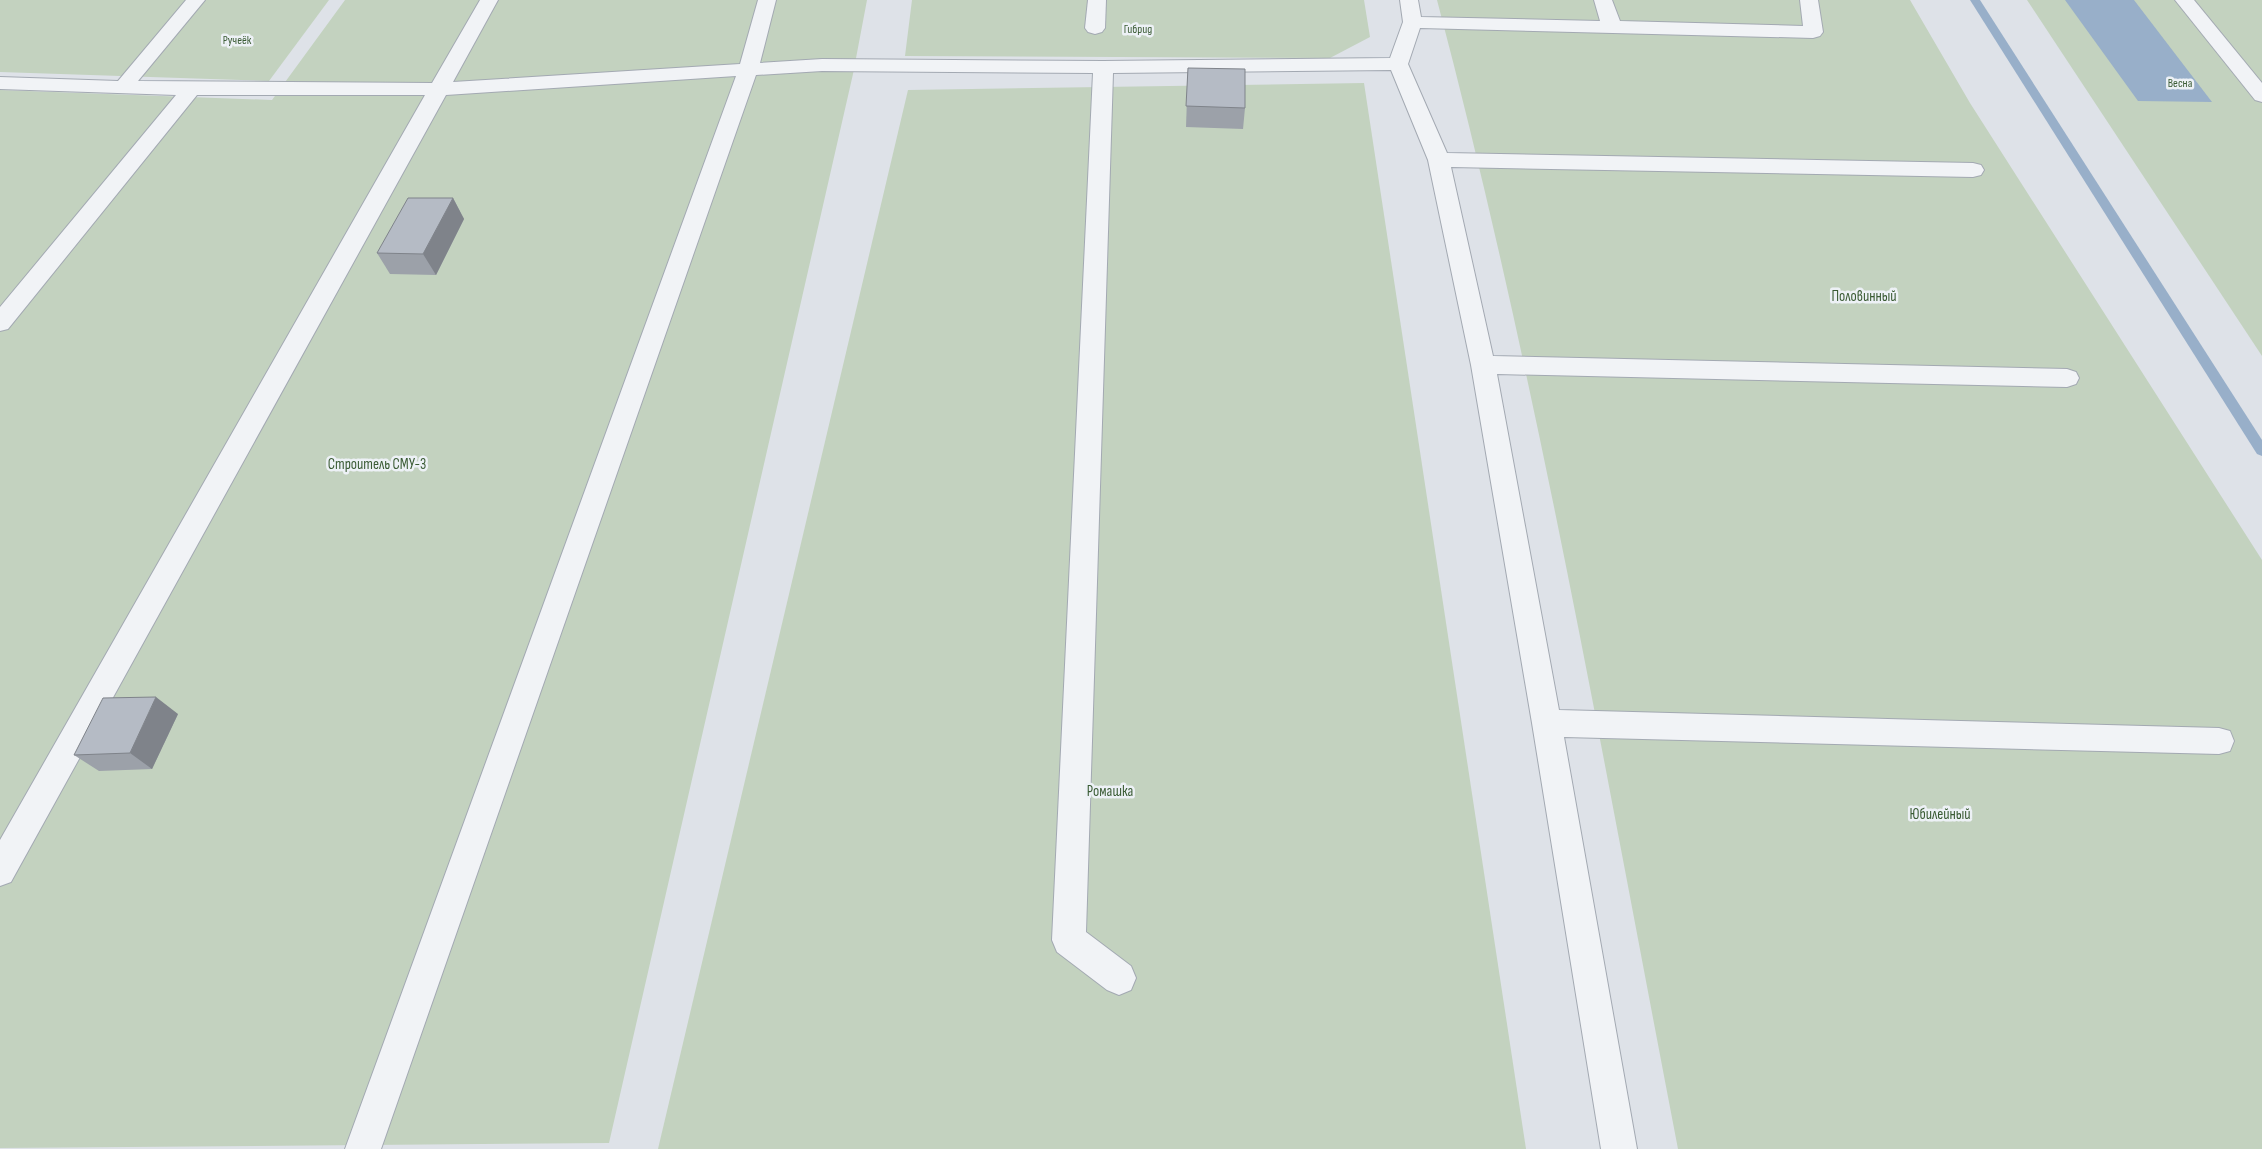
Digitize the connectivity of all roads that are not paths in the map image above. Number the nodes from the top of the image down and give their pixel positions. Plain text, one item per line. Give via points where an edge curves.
1 (196, 0) edge
2 (489, 0) edge
3 (767, 0) edge
4 (1097, 0) edge
5 (1603, 0) edge
6 (1809, 0) edge
7 (2184, 0) edge
8 (1411, 11) edge
9 (1612, 27) junction
10 (1095, 28) dead end
11 (1398, 64) junction
12 (1103, 67) junction
13 (748, 70) junction
14 (0, 83) edge
15 (124, 87) junction
16 (191, 89) junction
17 (440, 89) junction
18 (2262, 96) edge
19 (1439, 160) junction
20 (1973, 170) dead end
21 (0, 323) edge
22 (1483, 365) junction
23 (2067, 378) dead end
24 (1547, 723) junction
25 (2219, 741) dead end
26 (0, 871) edge
27 (1119, 978) dead end
28 (363, 1149) edge
29 (1619, 1149) edge

1 - 15 lane
2 - 17 lane
3 - 13 lane
4 - 10 lane
5 - 9 lane
6 - 9 lane via 1813,32
7 - 18 lane
8 - 9 lane
8 - 11 lane
11 - 12 lane
11 - 19 lane
12 - 13 lane via 822,65
12 - 27 lane via 1069,940
13 - 17 lane
13 - 28 lane
14 - 15 lane
15 - 16 lane
16 - 17 lane
16 - 21 lane
17 - 26 lane
19 - 20 lane
19 - 22 lane
22 - 23 lane
22 - 24 lane
24 - 25 lane
24 - 29 lane

